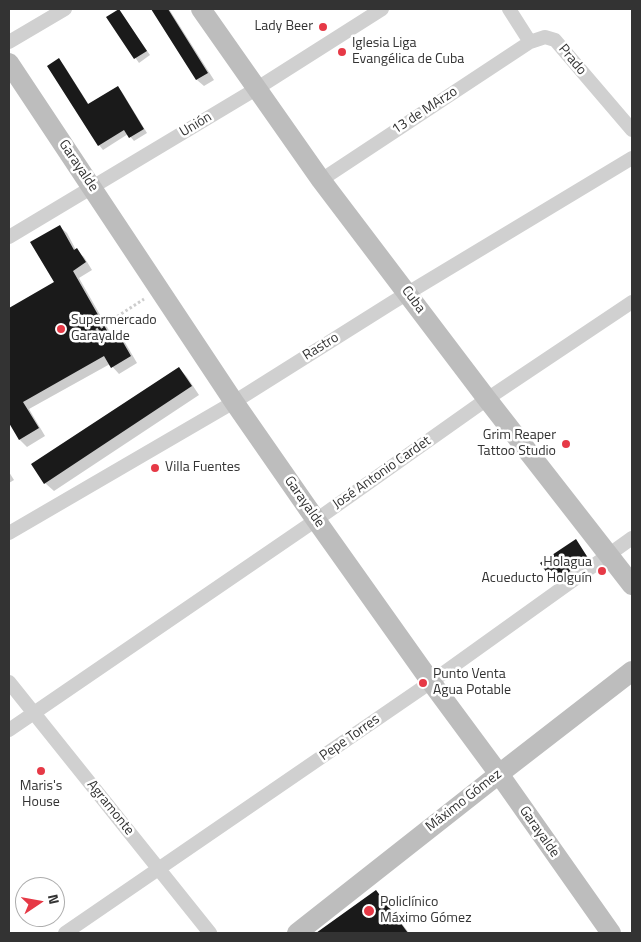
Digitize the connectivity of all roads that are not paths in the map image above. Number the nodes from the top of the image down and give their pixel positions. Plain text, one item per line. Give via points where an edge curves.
1 (65, 9) edge
2 (201, 9) edge
3 (382, 9) edge
4 (509, 9) edge
5 (9, 42) edge
6 (530, 42) junction
7 (9, 63) edge
8 (256, 89) junction
9 (632, 130) edge
10 (632, 158) edge
11 (321, 180) junction
12 (92, 187) junction
13 (9, 237) edge
14 (408, 294) junction
15 (632, 302) edge
16 (487, 399) junction
17 (234, 402) junction
18 (316, 520) junction
19 (9, 533) edge
20 (632, 538) edge
21 (608, 555) junction
22 (632, 585) edge
23 (632, 671) edge
24 (9, 682) edge
25 (431, 682) junction
26 (33, 713) junction
27 (9, 730) edge
28 (499, 774) junction
29 (160, 869) junction
30 (65, 933) edge
31 (210, 933) edge
32 (297, 933) edge
33 (611, 933) edge

1 - 5 street
2 - 8 street, Cuba
3 - 8 street, Unión
4 - 6 street
6 - 9 street, Prado via 545,37 555,40
6 - 11 street, 13 de MArzo
7 - 12 street, Garayalde
8 - 11 street, Cuba
8 - 12 street, Unión
10 - 14 street, Rastro
11 - 14 street, Cuba
12 - 13 street, Unión
12 - 17 street, Garayalde
14 - 16 street, Cuba
14 - 17 street, Rastro
15 - 16 street, José Antonio Cardet
16 - 18 street, José Antonio Cardet
16 - 21 street, Cuba
17 - 18 street, Garayalde
17 - 19 street, Rastro
18 - 25 street, Garayalde
18 - 26 street, José Antonio Cardet
20 - 21 street, Pepe Torres
21 - 22 street, Cuba
21 - 25 street, Pepe Torres
23 - 28 street, Máximo Gómez
24 - 26 street, Agramonte
25 - 28 street, Garayalde
25 - 29 street, Pepe Torres
26 - 27 street, José Antonio Cardet
26 - 29 street, Agramonte
28 - 32 street, Máximo Gómez
28 - 33 street, Garayalde
29 - 30 street, Pepe Torres
29 - 31 street, Agramonte

